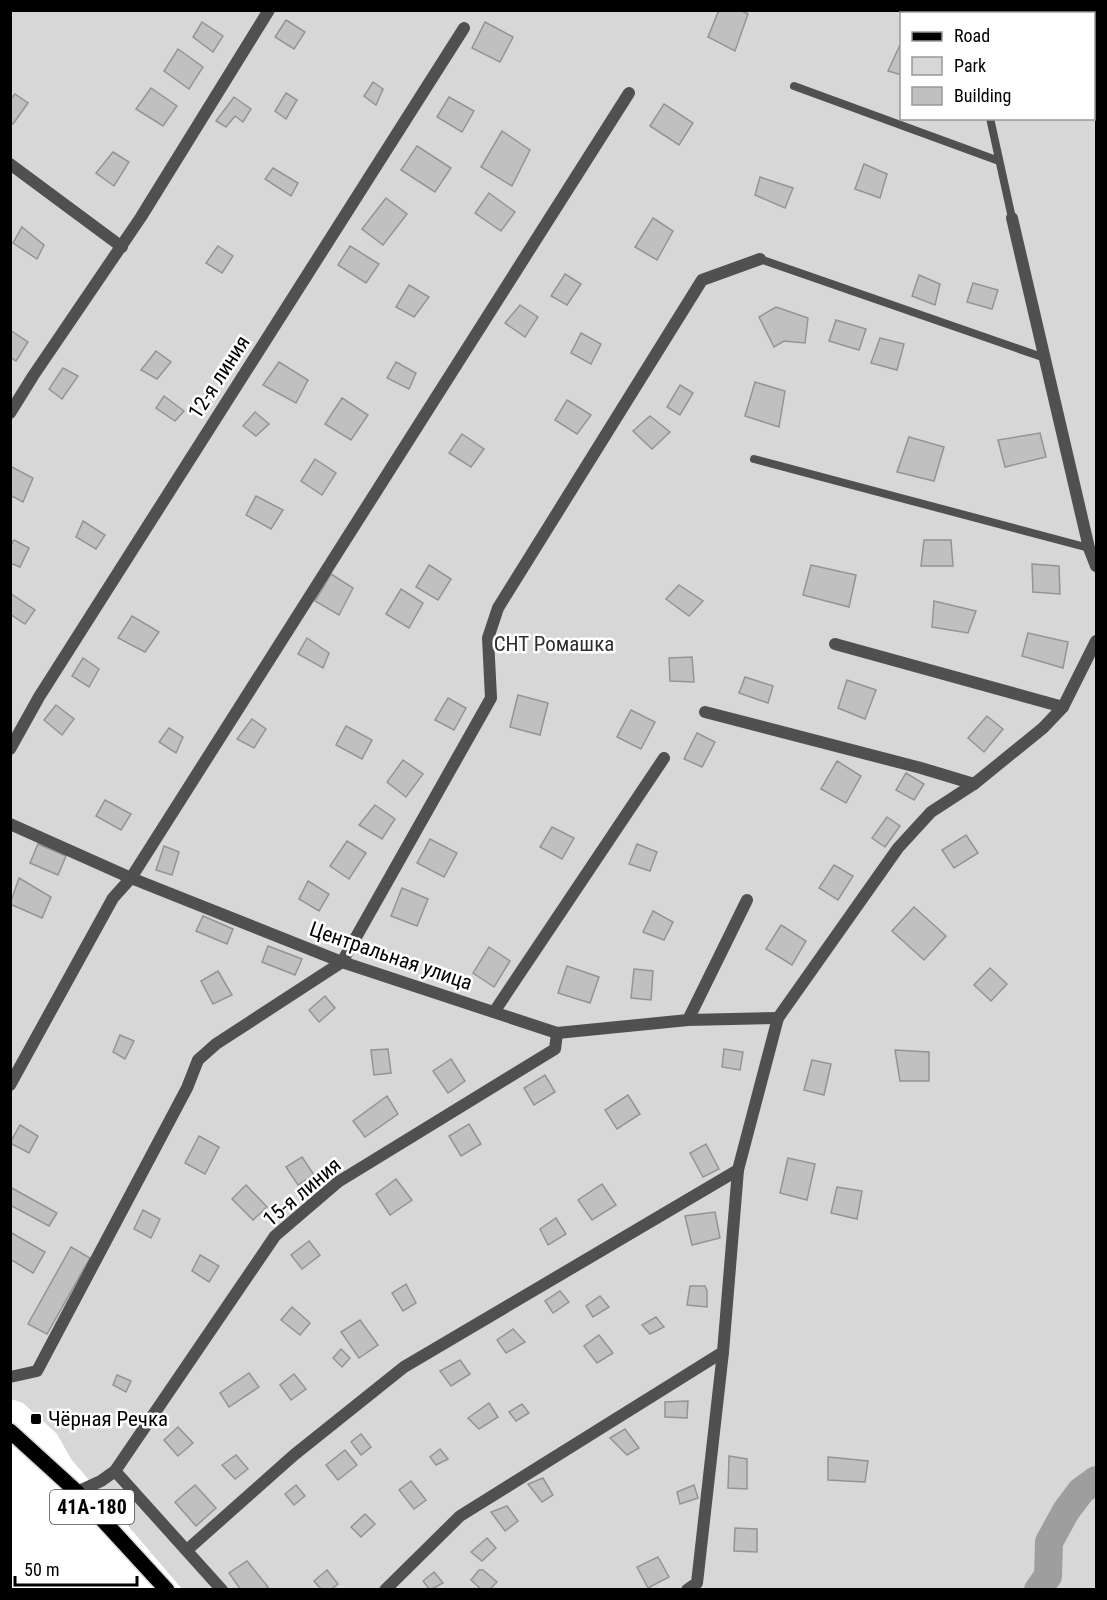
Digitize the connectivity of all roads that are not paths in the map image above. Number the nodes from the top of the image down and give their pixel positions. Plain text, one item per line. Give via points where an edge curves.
1 (269, 10) edge
2 (464, 28) dead end
3 (794, 86) dead end
4 (629, 93) dead end
5 (990, 120) edge
6 (999, 161) junction
7 (10, 164) edge
8 (1012, 218) joint
9 (122, 247) junction
10 (760, 259) joint
11 (1045, 358) junction
12 (10, 413) edge
13 (754, 459) dead end
14 (1089, 548) junction
15 (1096, 566) edge
16 (1096, 641) edge
17 (835, 644) dead end
18 (1063, 707) junction
19 (705, 712) dead end
20 (10, 749) edge
21 (664, 758) dead end
22 (974, 784) junction
23 (10, 824) edge
24 (131, 878) junction
25 (747, 900) dead end
26 (342, 962) junction
27 (494, 1012) junction
28 (778, 1018) junction
29 (688, 1020) junction
30 (557, 1033) junction
31 (10, 1085) edge
32 (738, 1170) junction
33 (723, 1352) junction
34 (10, 1377) edge
35 (10, 1431) edge
36 (115, 1471) junction
37 (77, 1492) junction
38 (187, 1550) junction
39 (167, 1590) edge
40 (222, 1590) edge
41 (385, 1590) edge
42 (687, 1590) edge

1 - 9 street
2 - 20 street, 12-я линия via 39,697
3 - 6 lane
4 - 24 street
5 - 6 lane
6 - 8 lane
7 - 9 street
8 - 11 street
9 - 12 street
10 - 11 lane
10 - 26 street via 702,280 498,608 488,638 491,698
11 - 14 street
13 - 14 lane
14 - 15 street
16 - 18 street
17 - 18 street
18 - 22 street
19 - 22 street
21 - 27 street
22 - 28 street via 931,812 898,848
23 - 24 street, Центральная улица
24 - 26 street, Центральная улица
24 - 31 street via 113,898
25 - 29 street
26 - 27 street, Центральная улица
26 - 34 street via 216,1044 198,1060 187,1088 37,1371
27 - 30 street, Центральная улица
28 - 29 street, Центральная улица
28 - 32 street
29 - 30 street, Центральная улица
30 - 36 street, 15-я линия via 555,1049 338,1182 275,1236
32 - 33 street
32 - 38 street via 404,1366 294,1455
33 - 41 street via 460,1516
33 - 42 street via 697,1583
35 - 37 main road, 41А-180
36 - 37 street, 15-я линия
36 - 38 street
37 - 39 main road, 41А-180
38 - 40 street

